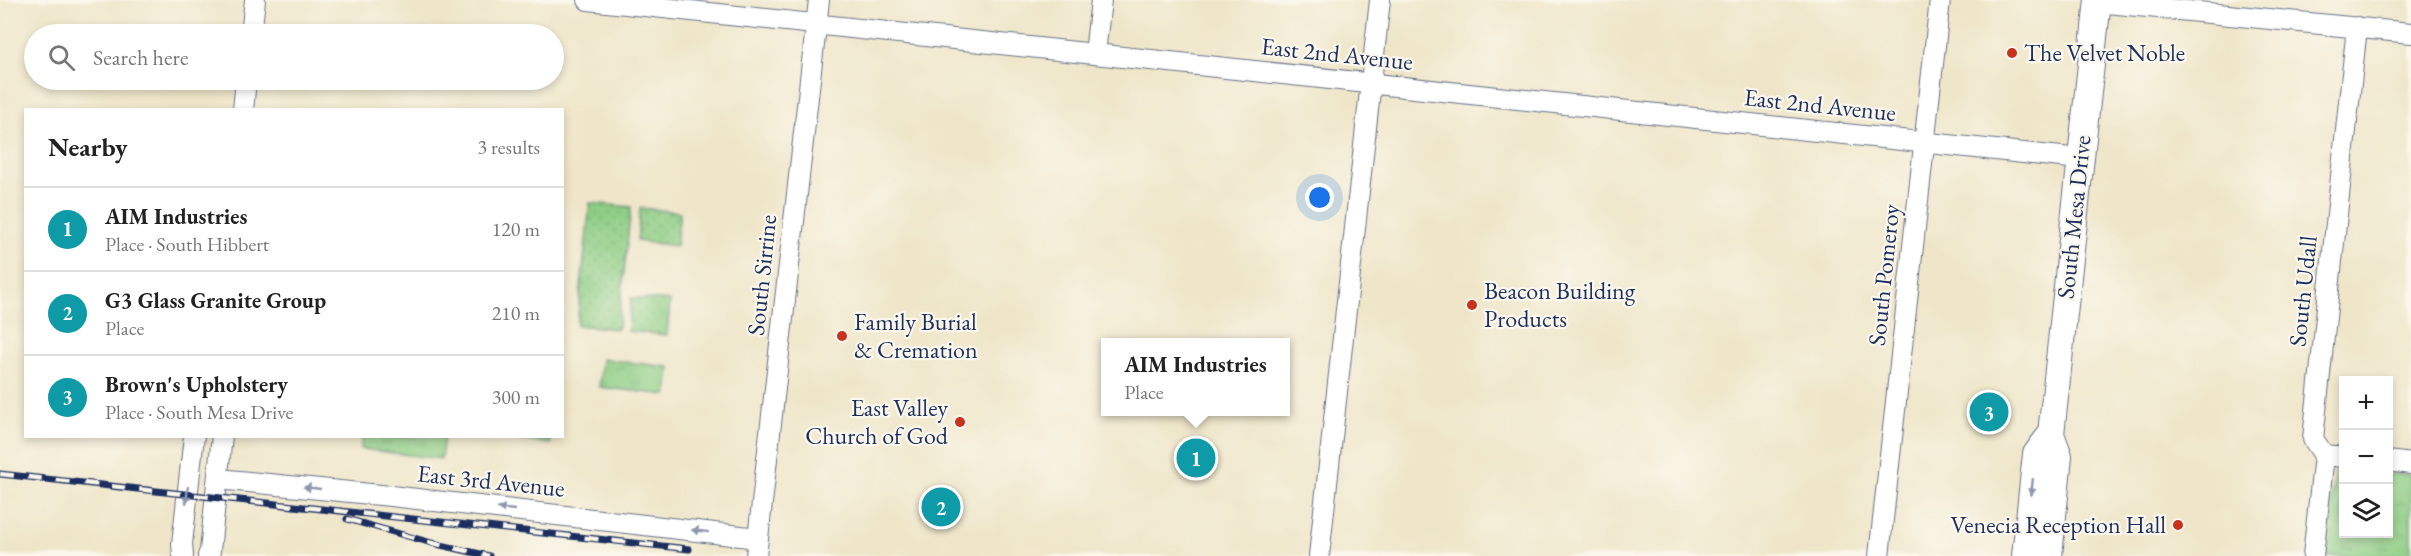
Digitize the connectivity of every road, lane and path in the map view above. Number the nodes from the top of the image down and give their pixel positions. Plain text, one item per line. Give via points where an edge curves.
1 (255, 0) edge
2 (588, 0) edge
3 (819, 0) edge
4 (1101, 0) edge
5 (1380, 0) edge
6 (1940, 0) edge
7 (2097, 1) edge
8 (252, 24) edge
9 (816, 24) junction
10 (2357, 27) junction
11 (2411, 33) edge
12 (1095, 54) junction
13 (1371, 83) junction
14 (245, 90) edge
15 (243, 108) edge
16 (1925, 142) junction
17 (2080, 159) junction
18 (2052, 434) junction
19 (194, 438) edge
20 (222, 438) edge
21 (2334, 456) edge
22 (2393, 462) edge
23 (2411, 464) edge
24 (218, 479) junction
25 (757, 547) edge
26 (183, 556) edge
27 (208, 556) edge
28 (1319, 556) edge
29 (1879, 556) edge
30 (2025, 556) edge
31 (2049, 556) edge
32 (2313, 556) edge

1 - 8 street
2 - 9 street, East 2nd Avenue
3 - 9 street, South Sirrine
4 - 12 street
5 - 13 street
6 - 16 street, South Pomeroy
7 - 10 street
7 - 17 main road, South Mesa Drive
9 - 12 street, East 2nd Avenue
9 - 25 street, South Sirrine
10 - 11 street
10 - 21 street, South Udall via 2313,439
12 - 13 street, East 2nd Avenue
13 - 16 street, East 2nd Avenue
13 - 28 street
14 - 15 street
16 - 17 street, East 2nd Avenue
16 - 29 street, South Pomeroy
17 - 18 main road, South Mesa Drive
18 -> 30 main road, South Mesa Drive via 2036,454
18 - 31 main road, South Mesa Drive via 2059,456
19 -> 26 street
20 - 24 street
21 - 32 street, South Udall
22 - 23 street
25 -> 24 street, East 3rd Avenue via 391,496
24 - 27 street

